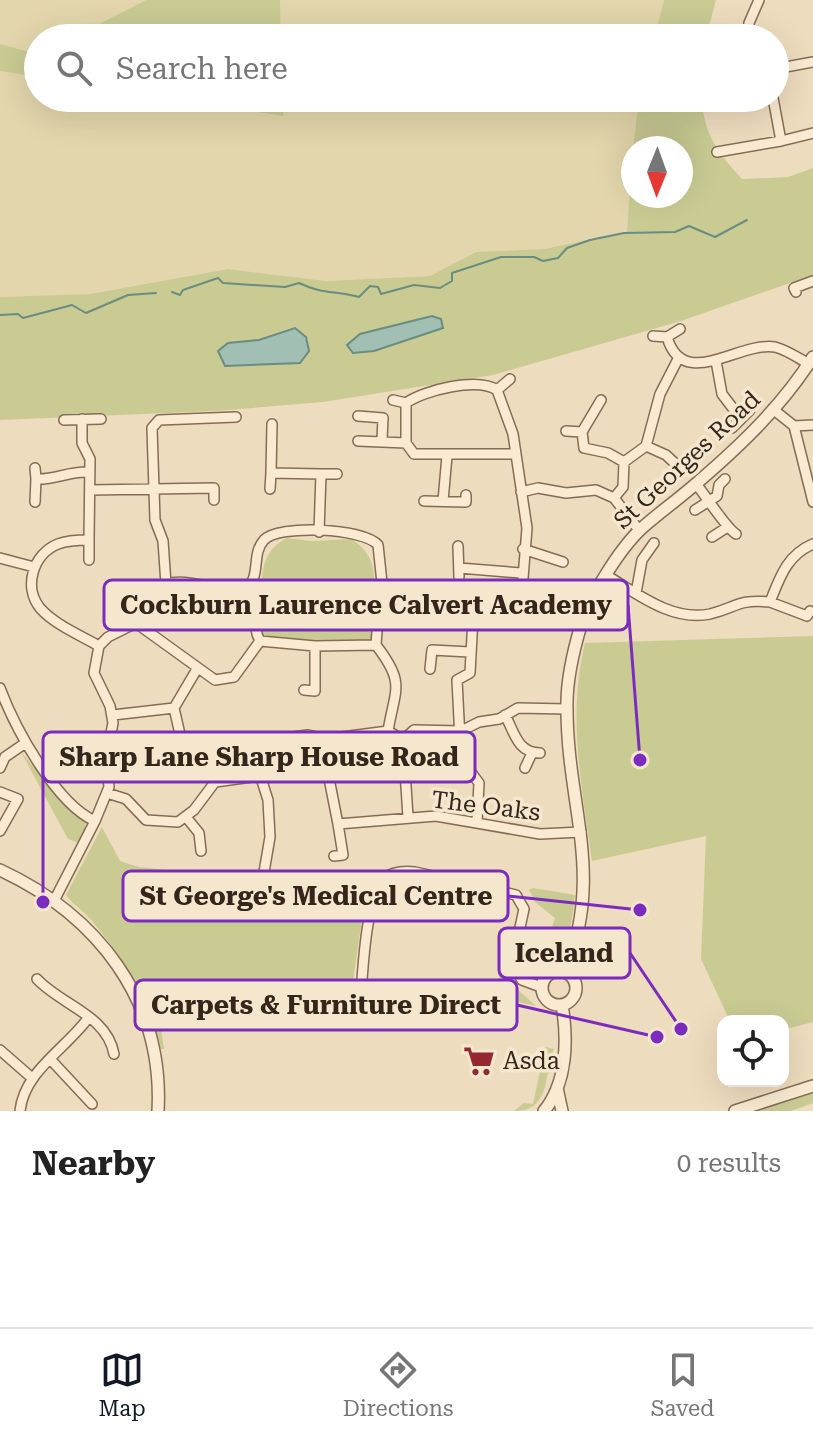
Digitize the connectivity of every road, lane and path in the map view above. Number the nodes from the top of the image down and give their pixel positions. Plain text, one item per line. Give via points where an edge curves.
1 (759, 0) edge
2 (749, 24) edge
3 (813, 62) edge
4 (789, 66) edge
5 (776, 112) edge
6 (813, 133) edge
7 (781, 141) junction
8 (717, 152) dead end
9 (813, 281) edge
10 (792, 290) dead end
11 (680, 329) dead end
12 (653, 336) dead end
13 (667, 337) junction
14 (678, 359) junction
15 (716, 361) junction
16 (811, 361) edge
17 (510, 379) dead end
18 (497, 390) junction
19 (393, 400) dead end
20 (601, 400) dead end
21 (406, 403) junction
22 (750, 410) dead end
23 (774, 410) junction
24 (358, 416) dead end
25 (82, 419) junction
26 (101, 419) dead end
27 (741, 419) junction
28 (64, 420) dead end
29 (232, 420) dead end
30 (272, 424) dead end
31 (813, 425) edge
32 (794, 426) junction
33 (732, 428) dead end
34 (566, 431) dead end
35 (582, 432) junction
36 (382, 440) junction
37 (365, 443) dead end
38 (406, 443) junction
39 (646, 446) junction
40 (515, 454) junction
41 (447, 456) junction
42 (624, 462) junction
43 (35, 468) dead end
44 (681, 469) dead end
45 (89, 472) junction
46 (271, 473) junction
47 (321, 474) junction
48 (337, 474) dead end
49 (36, 479) junction
50 (725, 479) dead end
51 (696, 484) junction
52 (154, 489) junction
53 (270, 489) dead end
54 (90, 490) junction
55 (521, 492) junction
56 (466, 495) dead end
57 (614, 498) junction
58 (214, 500) dead end
59 (424, 501) dead end
60 (443, 501) junction
61 (710, 501) junction
62 (35, 502) dead end
63 (813, 502) edge
64 (695, 510) dead end
65 (726, 528) junction
66 (639, 530) junction
67 (319, 532) junction
68 (736, 534) dead end
69 (712, 537) dead end
70 (89, 540) junction
71 (654, 543) dead end
72 (813, 544) edge
73 (458, 546) dead end
74 (523, 549) junction
75 (0, 558) edge
76 (89, 560) dead end
77 (563, 562) dead end
78 (34, 567) junction
79 (521, 573) junction
80 (606, 575) junction
81 (166, 584) junction
82 (249, 587) junction
83 (386, 589) junction
84 (636, 593) junction
85 (770, 602) junction
86 (521, 603) junction
87 (810, 611) dead end
88 (473, 618) junction
89 (581, 622) junction
90 (136, 623) junction
91 (260, 641) junction
92 (376, 645) junction
93 (99, 646) junction
94 (315, 646) junction
95 (470, 652) junction
96 (197, 669) junction
97 (430, 669) dead end
98 (0, 688) edge
99 (304, 690) dead end
100 (174, 708) junction
101 (567, 709) junction
102 (113, 715) junction
103 (505, 715) junction
104 (388, 731) junction
105 (461, 731) junction
106 (321, 738) junction
107 (403, 740) junction
108 (24, 744) junction
109 (0, 768) edge
110 (525, 768) dead end
111 (261, 778) junction
112 (215, 782) junction
113 (0, 792) edge
114 (107, 793) junction
115 (18, 799) junction
116 (29, 803) dead end
117 (186, 817) junction
118 (408, 817) junction
119 (95, 821) junction
120 (477, 822) junction
121 (337, 823) junction
122 (0, 831) edge
123 (581, 832) junction
124 (201, 851) dead end
125 (342, 855) dead end
126 (0, 870) edge
127 (264, 872) dead end
128 (55, 899) junction
129 (565, 972) junction
130 (37, 979) dead end
131 (541, 987) junction
132 (562, 1005) junction
133 (378, 1009) dead end
134 (89, 1017) junction
135 (0, 1050) edge
136 (114, 1054) dead end
137 (51, 1060) junction
138 (32, 1078) junction
139 (813, 1086) edge
140 (557, 1087) junction
141 (92, 1104) dead end
142 (20, 1111) edge
143 (158, 1111) edge
144 (544, 1111) edge
145 (562, 1111) edge
146 (735, 1111) edge

1 - 2 street
3 - 4 street
5 - 7 street
6 - 7 street
7 - 8 street
9 - 10 street
11 - 13 street
12 - 13 street
13 - 14 street
14 - 15 street
14 - 39 street via 660,394
15 - 16 street via 738,351 776,347
15 - 27 street via 722,394
16 - 23 street, St Georges Road
17 - 18 street
18 - 21 street via 475,385
18 - 40 street
19 - 21 street
20 - 35 street
21 - 38 street
22 - 27 street
23 - 32 street
23 - 51 street, St Georges Road
24 - 36 street via 383,418
25 - 26 street
25 - 28 street
25 - 45 street
27 - 33 street
29 - 52 street via 159,420 152,428
30 - 46 street
31 - 32 street
32 - 63 street
34 - 35 street
35 - 42 street via 584,448
36 - 37 street
36 - 38 street
38 - 41 street via 414,454
39 - 42 street
39 - 44 street
40 - 41 street
40 - 55 street
41 - 60 street
42 - 57 street via 623,487
43 - 49 street
45 - 49 street via 64,471 52,480
45 - 54 street
46 - 47 street
46 - 53 street
47 - 48 street
47 - 67 street
49 - 62 street
50 - 61 street
51 - 61 street
51 - 66 street, St Georges Road
52 - 54 street
52 - 58 street via 214,485
52 - 81 street
54 - 70 street
55 - 57 street via 596,490
55 - 74 street via 527,528
56 - 60 street via 466,502
57 - 66 street
59 - 60 street
61 - 64 street
61 - 65 street
65 - 68 street
65 - 69 street
66 - 80 street, St Georges Road
67 - 82 street via 266,537
67 - 83 street via 361,533 374,540 381,551
70 - 76 street
70 - 78 street via 57,544
71 - 84 street via 642,560
72 - 85 street via 784,567
73 - 79 street via 459,573
74 - 77 street via 548,562
74 - 79 street
75 - 78 street
78 - 93 street via 32,589 38,605
79 - 86 street
80 - 84 street
80 - 89 street, St Georges Road
81 - 82 street via 181,581 217,590
81 - 90 street
82 - 91 street
83 - 88 street via 437,599
83 - 92 street via 379,604
84 - 85 street via 665,610 708,615 746,600
85 - 87 street via 807,616
86 - 88 street
86 - 89 street
88 - 95 street
89 - 101 street, St Georges Road
90 - 93 street
90 - 96 street
91 - 94 street
91 - 96 street via 234,677 215,680
92 - 94 street
92 - 104 street via 396,671 394,717
93 - 102 street via 96,681
94 - 99 street via 315,691
95 - 97 street via 432,646
95 - 105 street via 470,673 457,680
96 - 100 street
98 - 108 street
100 - 102 street
100 - 112 street via 182,743 203,759
101 - 103 street via 518,708
101 - 123 street, St Georges Road
102 - 114 street
103 - 105 street
103 - 110 street via 512,738 536,753
104 - 106 street
104 - 107 street
105 - 107 street via 414,730
105 - 120 street via 461,759 479,783
106 - 111 street via 302,735 286,742
106 - 121 street
107 - 118 street
108 - 109 street via 5,757
108 - 119 street via 75,809
111 - 112 street
111 - 127 street via 270,837
112 - 117 street
113 - 115 street
114 - 117 street via 126,799 152,822
114 - 119 street
115 - 116 street
115 - 122 street
117 - 124 street via 199,833
118 - 120 street, The Oaks
118 - 121 street, The Oaks
119 - 128 street
120 - 123 street, The Oaks via 540,834
121 - 125 street
123 - 129 street, St Georges Road via 585,901
126 - 128 street
128 - 143 street via 87,927 132,990 152,1042
129 - 131 street via 550,974
129 - 132 street, St Georges Road via 574,980 575,993
130 - 134 street
131 - 132 street via 548,1002
131 - 133 street via 522,980 512,964 524,916 523,902 516,895 398,872 386,877 373,901 361,994
132 - 140 street, St Georges Road via 567,1036
134 - 136 street via 106,1033
134 - 137 street
135 - 138 street
137 - 138 street
137 - 141 street
138 - 142 street
139 - 146 street
140 - 144 street, St Georges Road
140 - 145 street, St Georges Road

